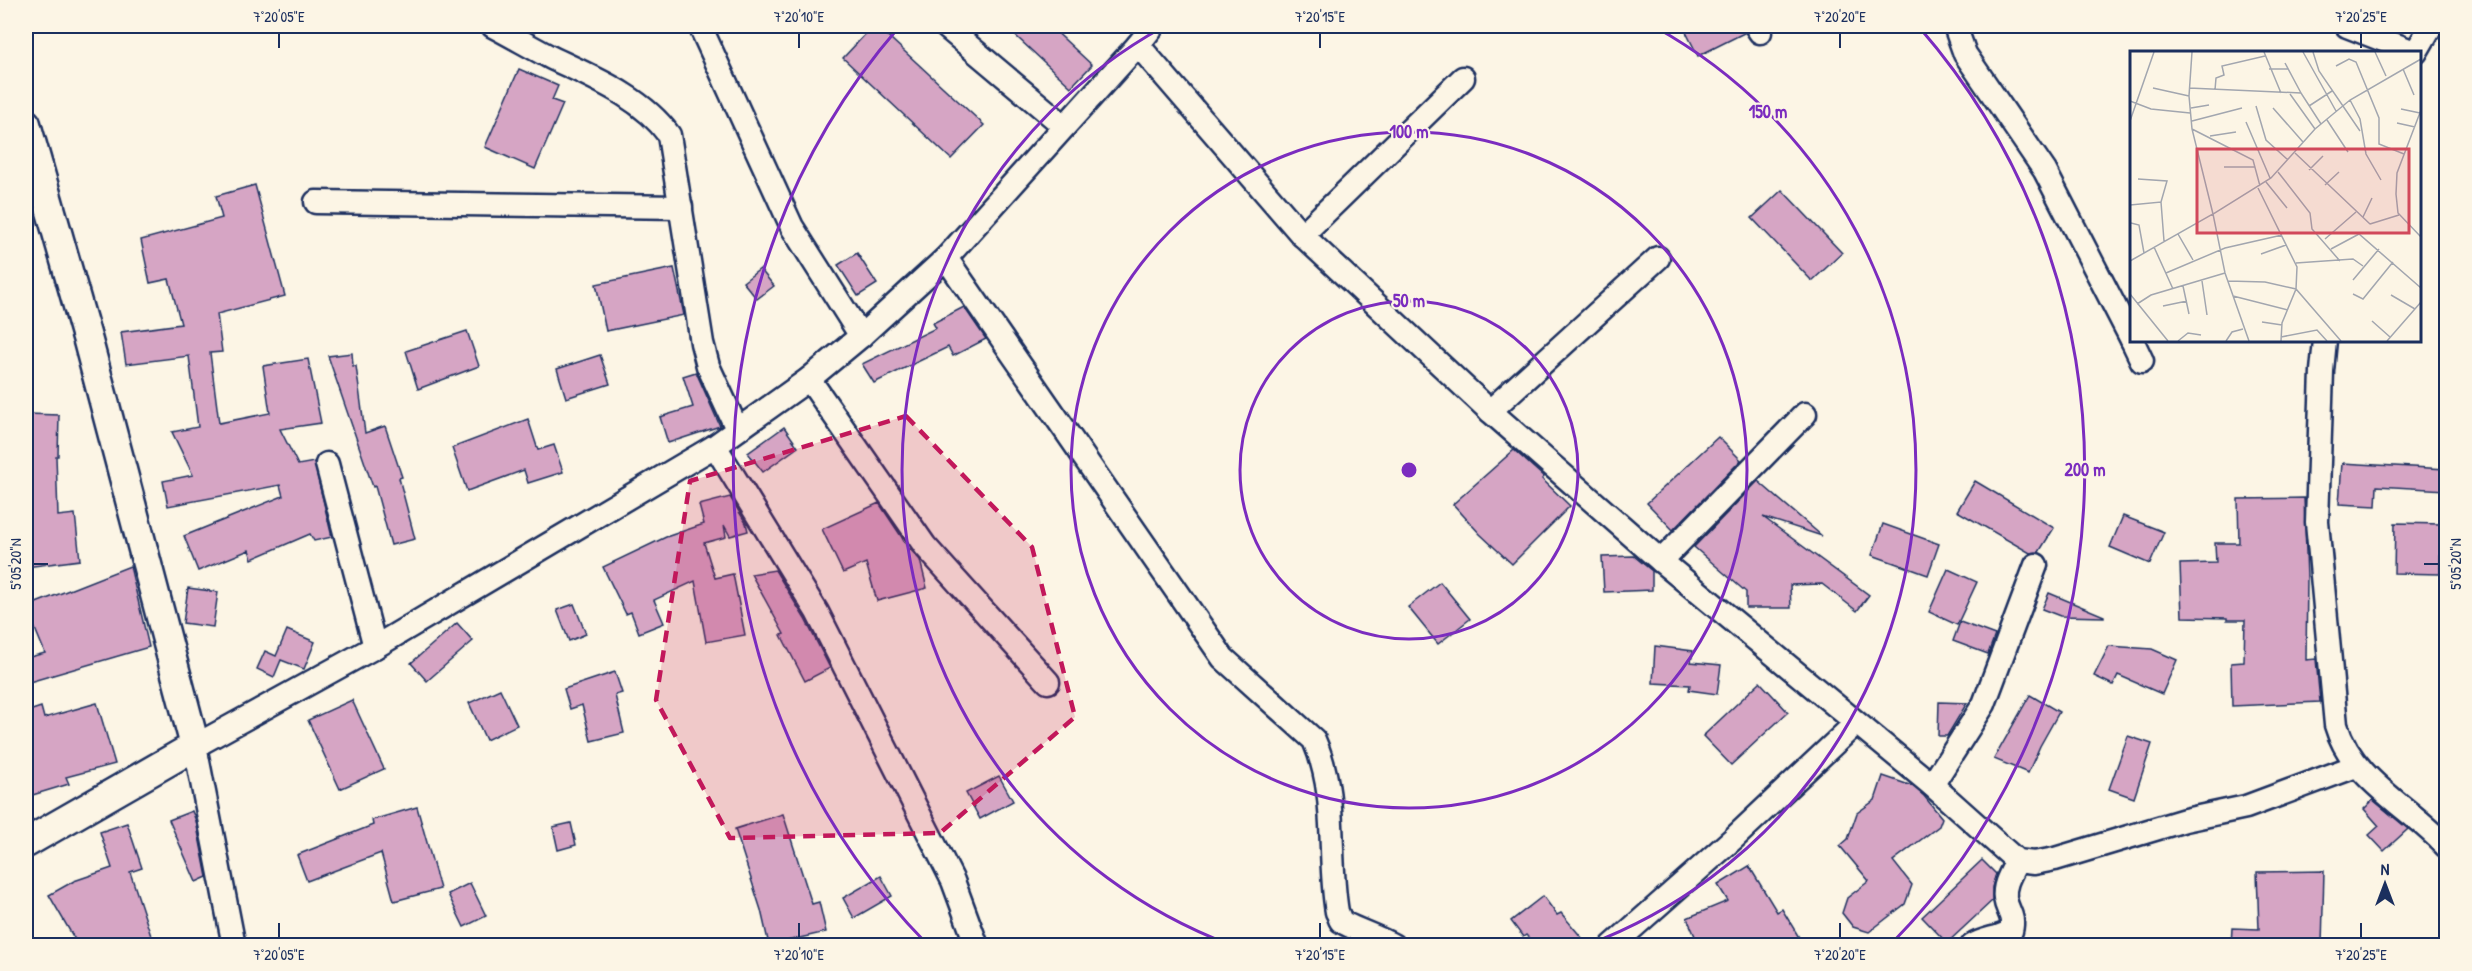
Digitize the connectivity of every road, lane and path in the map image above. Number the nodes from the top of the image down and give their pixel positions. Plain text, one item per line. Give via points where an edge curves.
1 (493, 26) edge
2 (700, 26) edge
3 (945, 26) edge
4 (1153, 26) edge
5 (1955, 26) edge
6 (2347, 26) edge
7 (2432, 26) edge
8 (1138, 45) junction
9 (2412, 51) edge
10 (2416, 51) edge
11 (1463, 78) dead end
12 (26, 124) edge
13 (1064, 126) junction
14 (316, 202) dead end
15 (681, 207) junction
16 (1302, 235) junction
17 (946, 258) junction
18 (1658, 258) dead end
19 (861, 336) junction
20 (2130, 336) edge
21 (2133, 342) edge
22 (2325, 342) edge
23 (2142, 361) dead end
24 (809, 379) junction
25 (1491, 411) junction
26 (1805, 414) dead end
27 (737, 429) junction
28 (716, 446) junction
29 (327, 464) dead end
30 (1661, 561) junction
31 (2036, 566) dead end
32 (375, 647) junction
33 (1048, 682) dead end
34 (1856, 724) junction
35 (195, 746) junction
36 (2356, 766) junction
37 (1932, 785) junction
38 (26, 843) edge
39 (2446, 846) edge
40 (2017, 861) junction
41 (234, 945) edge
42 (977, 945) edge
43 (1394, 945) edge
44 (1612, 945) edge
45 (1972, 945) edge

1 - 15 street via 612,87 657,118 669,135
2 - 19 street via 792,227
3 - 13 street
4 - 8 street
5 - 20 street via 1965,54 2045,171
6 - 9 street
7 - 10 street
8 - 13 street
8 - 16 street
11 - 16 street
12 - 35 main road
13 - 17 street
14 - 15 street
15 - 27 street via 702,343 708,366
16 - 25 street
17 - 19 street
17 - 43 street via 1223,658 1314,740 1331,801 1337,912 1349,927
18 - 25 street
19 - 24 street
21 - 23 street
22 - 36 street via 2317,522 2336,725 2341,743
24 - 27 street
24 - 33 street via 925,546
25 - 30 street
26 - 30 street
27 - 28 street
28 - 32 street
28 - 42 street via 817,612 953,881
29 - 32 street
30 - 34 street
31 - 37 street via 1984,704
32 - 35 street
34 - 37 street
34 - 44 street
35 - 38 main road
35 - 41 street
36 - 39 street
36 - 40 street via 2246,807 2185,820 2055,859
37 - 40 street
40 - 45 street via 2005,886 2005,900 2014,921 2011,931

